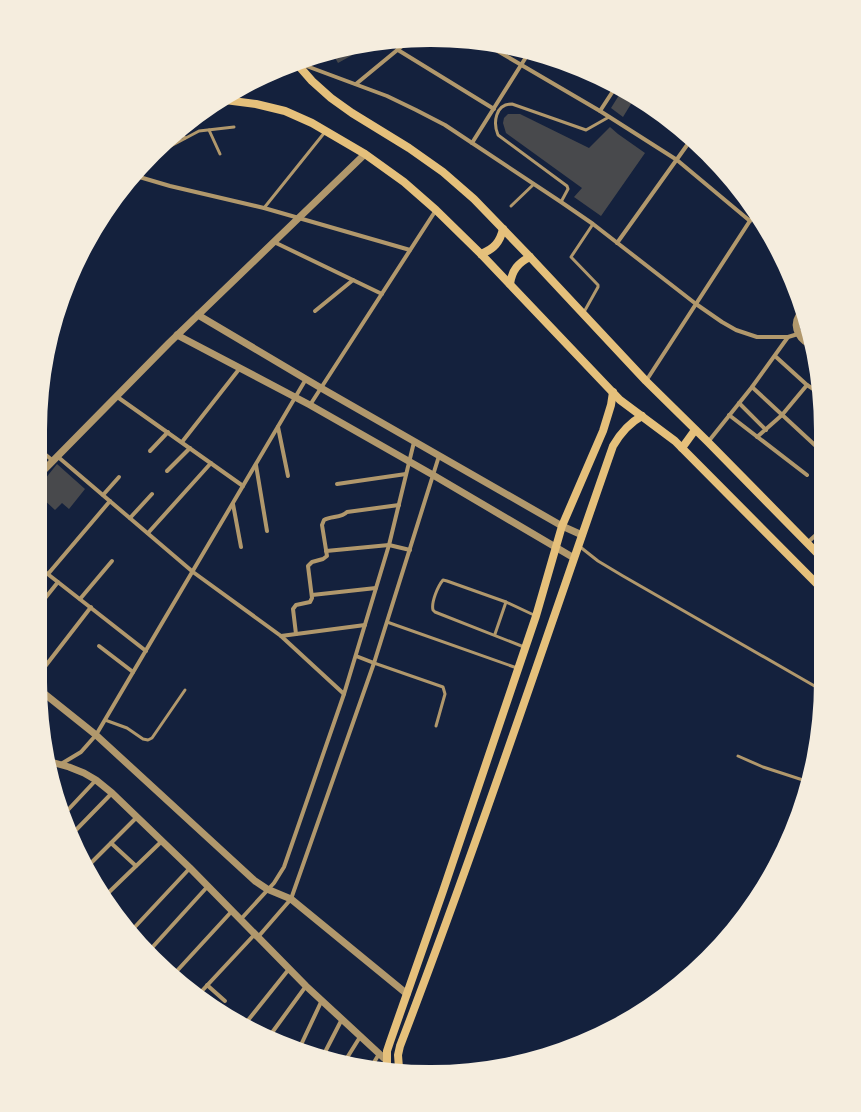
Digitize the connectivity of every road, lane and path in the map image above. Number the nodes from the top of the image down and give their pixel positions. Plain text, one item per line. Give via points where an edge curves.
1 (398, 50) joint
2 (501, 53) edge
3 (525, 59) edge
4 (521, 65) junction
5 (307, 67) edge
6 (303, 69) edge
7 (356, 84) junction
8 (612, 93) edge
9 (234, 101) edge
10 (494, 109) junction
11 (600, 111) junction
12 (609, 117) junction
13 (234, 127) dead end
14 (209, 130) junction
15 (326, 130) junction
16 (185, 138) joint
17 (178, 142) edge
18 (472, 143) junction
19 (687, 145) edge
20 (220, 154) dead end
21 (365, 154) junction
22 (677, 160) junction
23 (142, 178) edge
24 (534, 184) junction
25 (561, 202) junction
26 (511, 206) dead end
27 (264, 208) junction
28 (436, 210) junction
29 (298, 218) junction
30 (750, 221) joint
31 (593, 224) junction
32 (503, 229) junction
33 (274, 242) junction
34 (617, 243) junction
35 (410, 250) junction
36 (481, 254) junction
37 (530, 257) junction
38 (353, 280) junction
39 (510, 284) junction
40 (382, 294) junction
41 (696, 304) junction
42 (315, 311) dead end
43 (583, 313) junction
44 (198, 315) junction
45 (798, 319) edge
46 (798, 334) junction
47 (177, 335) junction
48 (788, 337) junction
49 (803, 340) edge
50 (775, 356) junction
51 (240, 368) junction
52 (306, 379) junction
53 (646, 381) junction
54 (808, 385) junction
55 (752, 387) junction
56 (321, 388) junction
57 (812, 388) edge
58 (613, 392) junction
59 (116, 396) junction
60 (295, 397) junction
61 (739, 403) junction
62 (310, 405) junction
63 (729, 415) junction
64 (642, 416) junction
65 (782, 416) junction
66 (278, 426) junction
67 (695, 430) junction
68 (766, 430) junction
69 (168, 432) junction
70 (757, 437) junction
71 (182, 442) junction
72 (414, 442) junction
73 (708, 442) junction
74 (814, 444) edge
75 (190, 448) junction
76 (682, 448) junction
77 (150, 451) dead end
78 (47, 454) edge
79 (439, 456) junction
80 (54, 458) junction
81 (409, 461) junction
82 (211, 463) junction
83 (256, 465) junction
84 (47, 466) edge
85 (168, 472) dead end
86 (406, 474) junction
87 (433, 475) junction
88 (807, 475) dead end
89 (288, 476) dead end
90 (119, 477) dead end
91 (337, 484) dead end
92 (243, 486) junction
93 (152, 494) dead end
94 (103, 495) junction
95 (110, 501) junction
96 (233, 504) junction
97 (399, 505) junction
98 (130, 518) junction
99 (562, 526) junction
100 (267, 531) dead end
101 (148, 533) junction
102 (582, 535) junction
103 (814, 536) edge
104 (806, 543) junction
105 (389, 545) junction
106 (578, 545) junction
107 (555, 546) junction
108 (241, 547) dead end
109 (410, 550) junction
110 (814, 550) edge
111 (326, 552) junction
112 (574, 558) junction
113 (112, 562) dead end
114 (193, 572) junction
115 (48, 574) joint
116 (814, 580) edge
117 (58, 582) junction
118 (376, 588) junction
119 (312, 595) junction
120 (47, 596) edge
121 (80, 599) junction
122 (506, 602) junction
123 (91, 607) junction
124 (536, 616) junction
125 (387, 622) junction
126 (365, 625) junction
127 (296, 634) junction
128 (495, 634) junction
129 (281, 636) junction
130 (99, 646) dead end
131 (525, 647) junction
132 (146, 651) junction
133 (356, 656) junction
134 (374, 663) junction
135 (47, 664) edge
136 (518, 668) junction
137 (133, 672) junction
138 (814, 686) edge
139 (185, 690) dead end
140 (344, 694) junction
141 (48, 696) edge
142 (105, 720) junction
143 (436, 726) dead end
144 (96, 735) junction
145 (738, 756) dead end
146 (56, 763) edge
147 (61, 764) junction
148 (801, 779) edge
149 (96, 780) junction
150 (112, 793) junction
151 (69, 809) edge
152 (137, 816) junction
153 (77, 829) edge
154 (162, 841) junction
155 (111, 843) junction
156 (92, 862) edge
157 (136, 866) junction
158 (190, 868) junction
159 (208, 886) junction
160 (267, 890) junction
161 (110, 891) edge
162 (443, 891) junction
163 (457, 895) junction
164 (292, 899) junction
165 (232, 911) junction
166 (241, 919) junction
167 (136, 926) edge
168 (256, 935) junction
169 (424, 944) junction
170 (153, 946) edge
171 (437, 950) junction
172 (289, 969) junction
173 (178, 970) edge
174 (207, 985) junction
175 (306, 986) junction
176 (203, 990) edge
177 (407, 994) junction
178 (322, 1000) junction
179 (225, 1001) dead end
180 (249, 1019) edge
181 (342, 1019) junction
182 (273, 1031) edge
183 (360, 1037) junction
184 (302, 1043) edge
185 (326, 1050) edge
186 (379, 1054) junction
187 (349, 1056) edge
188 (375, 1061) edge
189 (387, 1063) edge
190 (399, 1064) edge

1 - 7 street
1 - 10 street
2 - 4 street
3 - 4 street
4 - 10 street
4 - 11 street
5 - 7 street
6 - 32 main road via 331,98 443,172
7 - 18 street via 416,110
8 - 11 street
9 - 15 main road via 285,111
10 - 18 street
11 - 12 street
12 - 22 street
12 - 25 lane via 586,130 512,104 501,107 497,113 495,120 498,135 567,186
13 - 14 lane
14 - 16 lane via 199,131
14 - 20 lane
15 - 21 main road
15 - 27 lane
16 - 17 lane
18 - 24 street
19 - 22 street
21 - 28 main road via 404,182
21 - 29 street
22 - 30 street
22 - 34 street
23 - 27 street
24 - 25 street
24 - 26 lane
25 - 31 street
27 - 29 street
28 - 35 street
28 - 36 main road
29 - 33 street
29 - 35 street
30 - 41 street
31 - 34 street
31 - 43 lane via 571,257 598,285
32 - 36 main road via 496,245
32 - 37 main road
33 - 38 street
33 - 44 street
34 - 41 street
35 - 40 street
36 - 39 main road
37 - 39 main road via 515,267
37 - 43 main road
38 - 40 street
38 - 42 street
39 - 58 main road
40 - 56 street
41 - 48 street via 736,330 757,337
41 - 53 street
43 - 53 main road
44 - 47 street
44 - 52 street
45 - 46 street
46 - 48 street
46 - 49 street
47 - 51 street
47 - 59 street
48 - 50 street
50 - 54 street
50 - 55 street
51 - 60 street
51 - 71 street
52 - 56 street
52 - 60 street
53 - 67 main road
54 - 57 street
54 - 65 street
55 - 61 street
55 - 65 street
56 - 62 street
56 - 72 street
58 - 64 main road
58 - 99 main road via 602,431
59 - 69 street
59 - 80 street
60 - 62 street
60 - 66 street
61 - 63 street
61 - 68 street
62 - 81 street
63 - 70 street
63 - 73 street
64 - 76 main road
64 - 102 main road via 633,420 613,446
65 - 68 street
65 - 74 street
66 - 83 street
66 - 89 street
67 - 73 main road
67 - 76 main road
68 - 70 street
69 - 71 street
69 - 77 street
70 - 88 street
71 - 75 street
72 - 79 street
72 - 81 street
73 - 104 main road
75 - 82 street
75 - 85 street
76 - 116 main road
78 - 80 street
79 - 87 street
79 - 99 street
80 - 84 street
80 - 94 street
81 - 86 street
81 - 87 street
82 - 92 street
82 - 101 street
83 - 92 street
83 - 100 street
86 - 91 street
86 - 97 street
87 - 107 street
87 - 109 street
90 - 94 street
92 - 96 street
93 - 98 street
94 - 95 street
95 - 98 street
95 - 115 street
96 - 108 street
96 - 114 street
97 - 105 street
97 - 111 street via 348,512 326,519 322,525
98 - 101 street
99 - 102 street
99 - 107 main road
101 - 114 street
102 - 106 main road
103 - 104 street
104 - 110 main road
105 - 109 street
105 - 111 street
105 - 118 street
106 - 112 main road
106 - 138 lane via 623,576
107 - 112 street
107 - 124 main road
109 - 125 street
111 - 119 street via 325,558 308,566
112 - 163 main road
113 - 121 street
114 - 129 street
114 - 132 street
115 - 117 street
117 - 120 street
117 - 121 street
118 - 119 street
118 - 126 street
119 - 127 street via 310,602 296,605 293,609
121 - 123 street
122 - 124 lane
122 - 128 lane
122 - 128 lane via 443,580 432,606 433,610
123 - 132 street
123 - 135 street
124 - 131 main road
125 - 134 street
125 - 136 lane
126 - 127 street
126 - 133 street
127 - 129 street
128 - 131 lane
129 - 140 street
130 - 137 street
131 - 136 main road
132 - 137 street
133 - 134 street
133 - 140 street
134 - 143 lane via 443,687 446,694
134 - 164 street
136 - 162 main road
137 - 142 street
139 - 142 lane via 152,738 148,740
140 - 160 street via 284,867
141 - 144 street
142 - 144 street
144 - 147 street via 81,752
144 - 160 street
145 - 148 lane
146 - 147 street
147 - 149 street
149 - 150 street
149 - 151 street
150 - 152 street
150 - 153 street
152 - 154 street
152 - 155 street
154 - 157 street
154 - 158 street
155 - 156 street
155 - 157 street
157 - 161 street
158 - 159 street
158 - 167 street
159 - 165 street
159 - 170 street
160 - 164 street
160 - 166 street
162 - 163 main road
162 - 169 main road
163 - 171 main road
164 - 168 street
164 - 177 street
165 - 166 street
165 - 173 street
166 - 168 street
168 - 172 street
168 - 174 street
169 - 171 main road
169 - 177 main road
171 - 190 main road via 400,1046
172 - 175 street
172 - 180 street
174 - 176 street
174 - 179 street
175 - 178 street
175 - 182 street
177 - 189 main road via 390,1042
178 - 181 street
178 - 184 street
181 - 183 street
181 - 185 street
183 - 186 street
183 - 187 street
186 - 188 street
186 - 189 street

